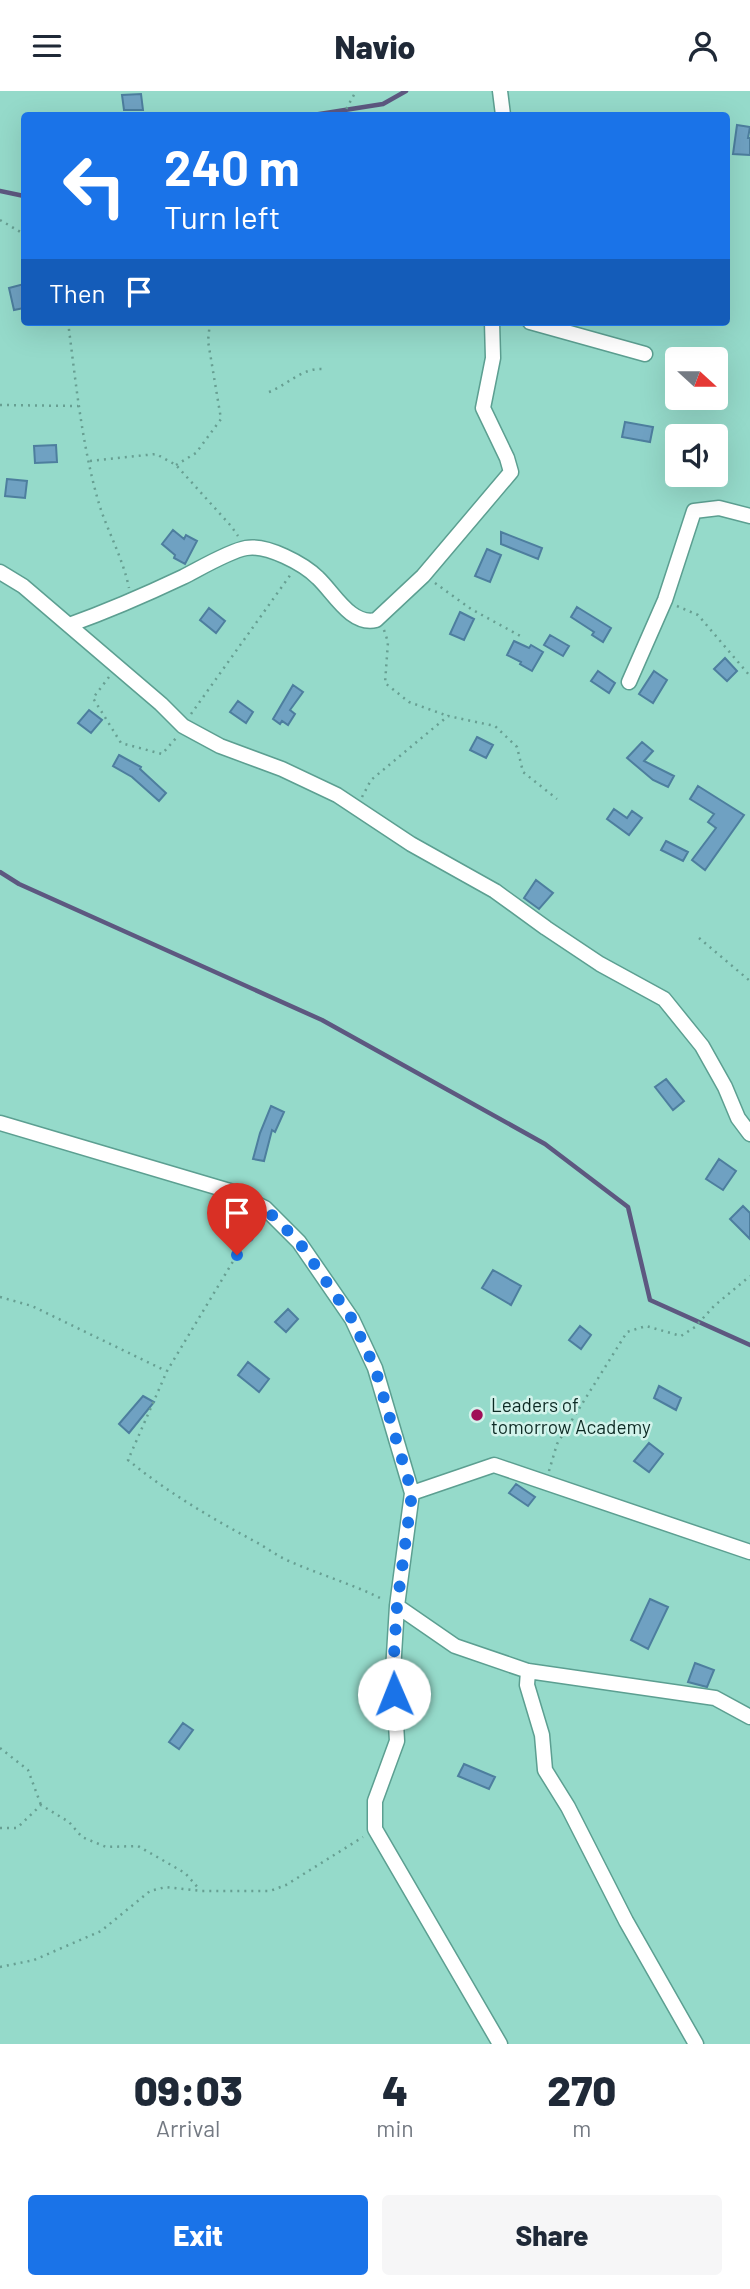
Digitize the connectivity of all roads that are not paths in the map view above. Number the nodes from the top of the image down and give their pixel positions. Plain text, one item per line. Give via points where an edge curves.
1 (500, 91) edge
2 (503, 112) edge
3 (492, 326) edge
4 (544, 326) edge
5 (645, 354) dead end
6 (750, 516) edge
7 (0, 572) edge
8 (69, 625) junction
9 (629, 682) dead end
10 (0, 1123) edge
11 (750, 1134) edge
12 (412, 1493) junction
13 (750, 1552) edge
14 (397, 1606) junction
15 (528, 1671) junction
16 (750, 1717) edge
17 (500, 2044) edge
18 (696, 2044) edge

1 - 2 street
3 - 8 street via 493,358 483,408 511,472 424,576 379,617 371,621 356,617 302,566 268,549 246,548
4 - 5 street
6 - 9 street via 719,508 694,511 664,600
7 - 8 street
8 - 11 street via 183,726 220,746 315,783 495,891 600,964 664,999 702,1047
10 - 12 street via 233,1192 265,1208 299,1242 352,1319 375,1368
12 - 13 street via 494,1465
12 - 14 street
14 - 15 street via 455,1646
14 - 17 street via 393,1671 397,1741 375,1801 375,1829
15 - 16 street via 715,1697
15 - 18 street via 545,1770

